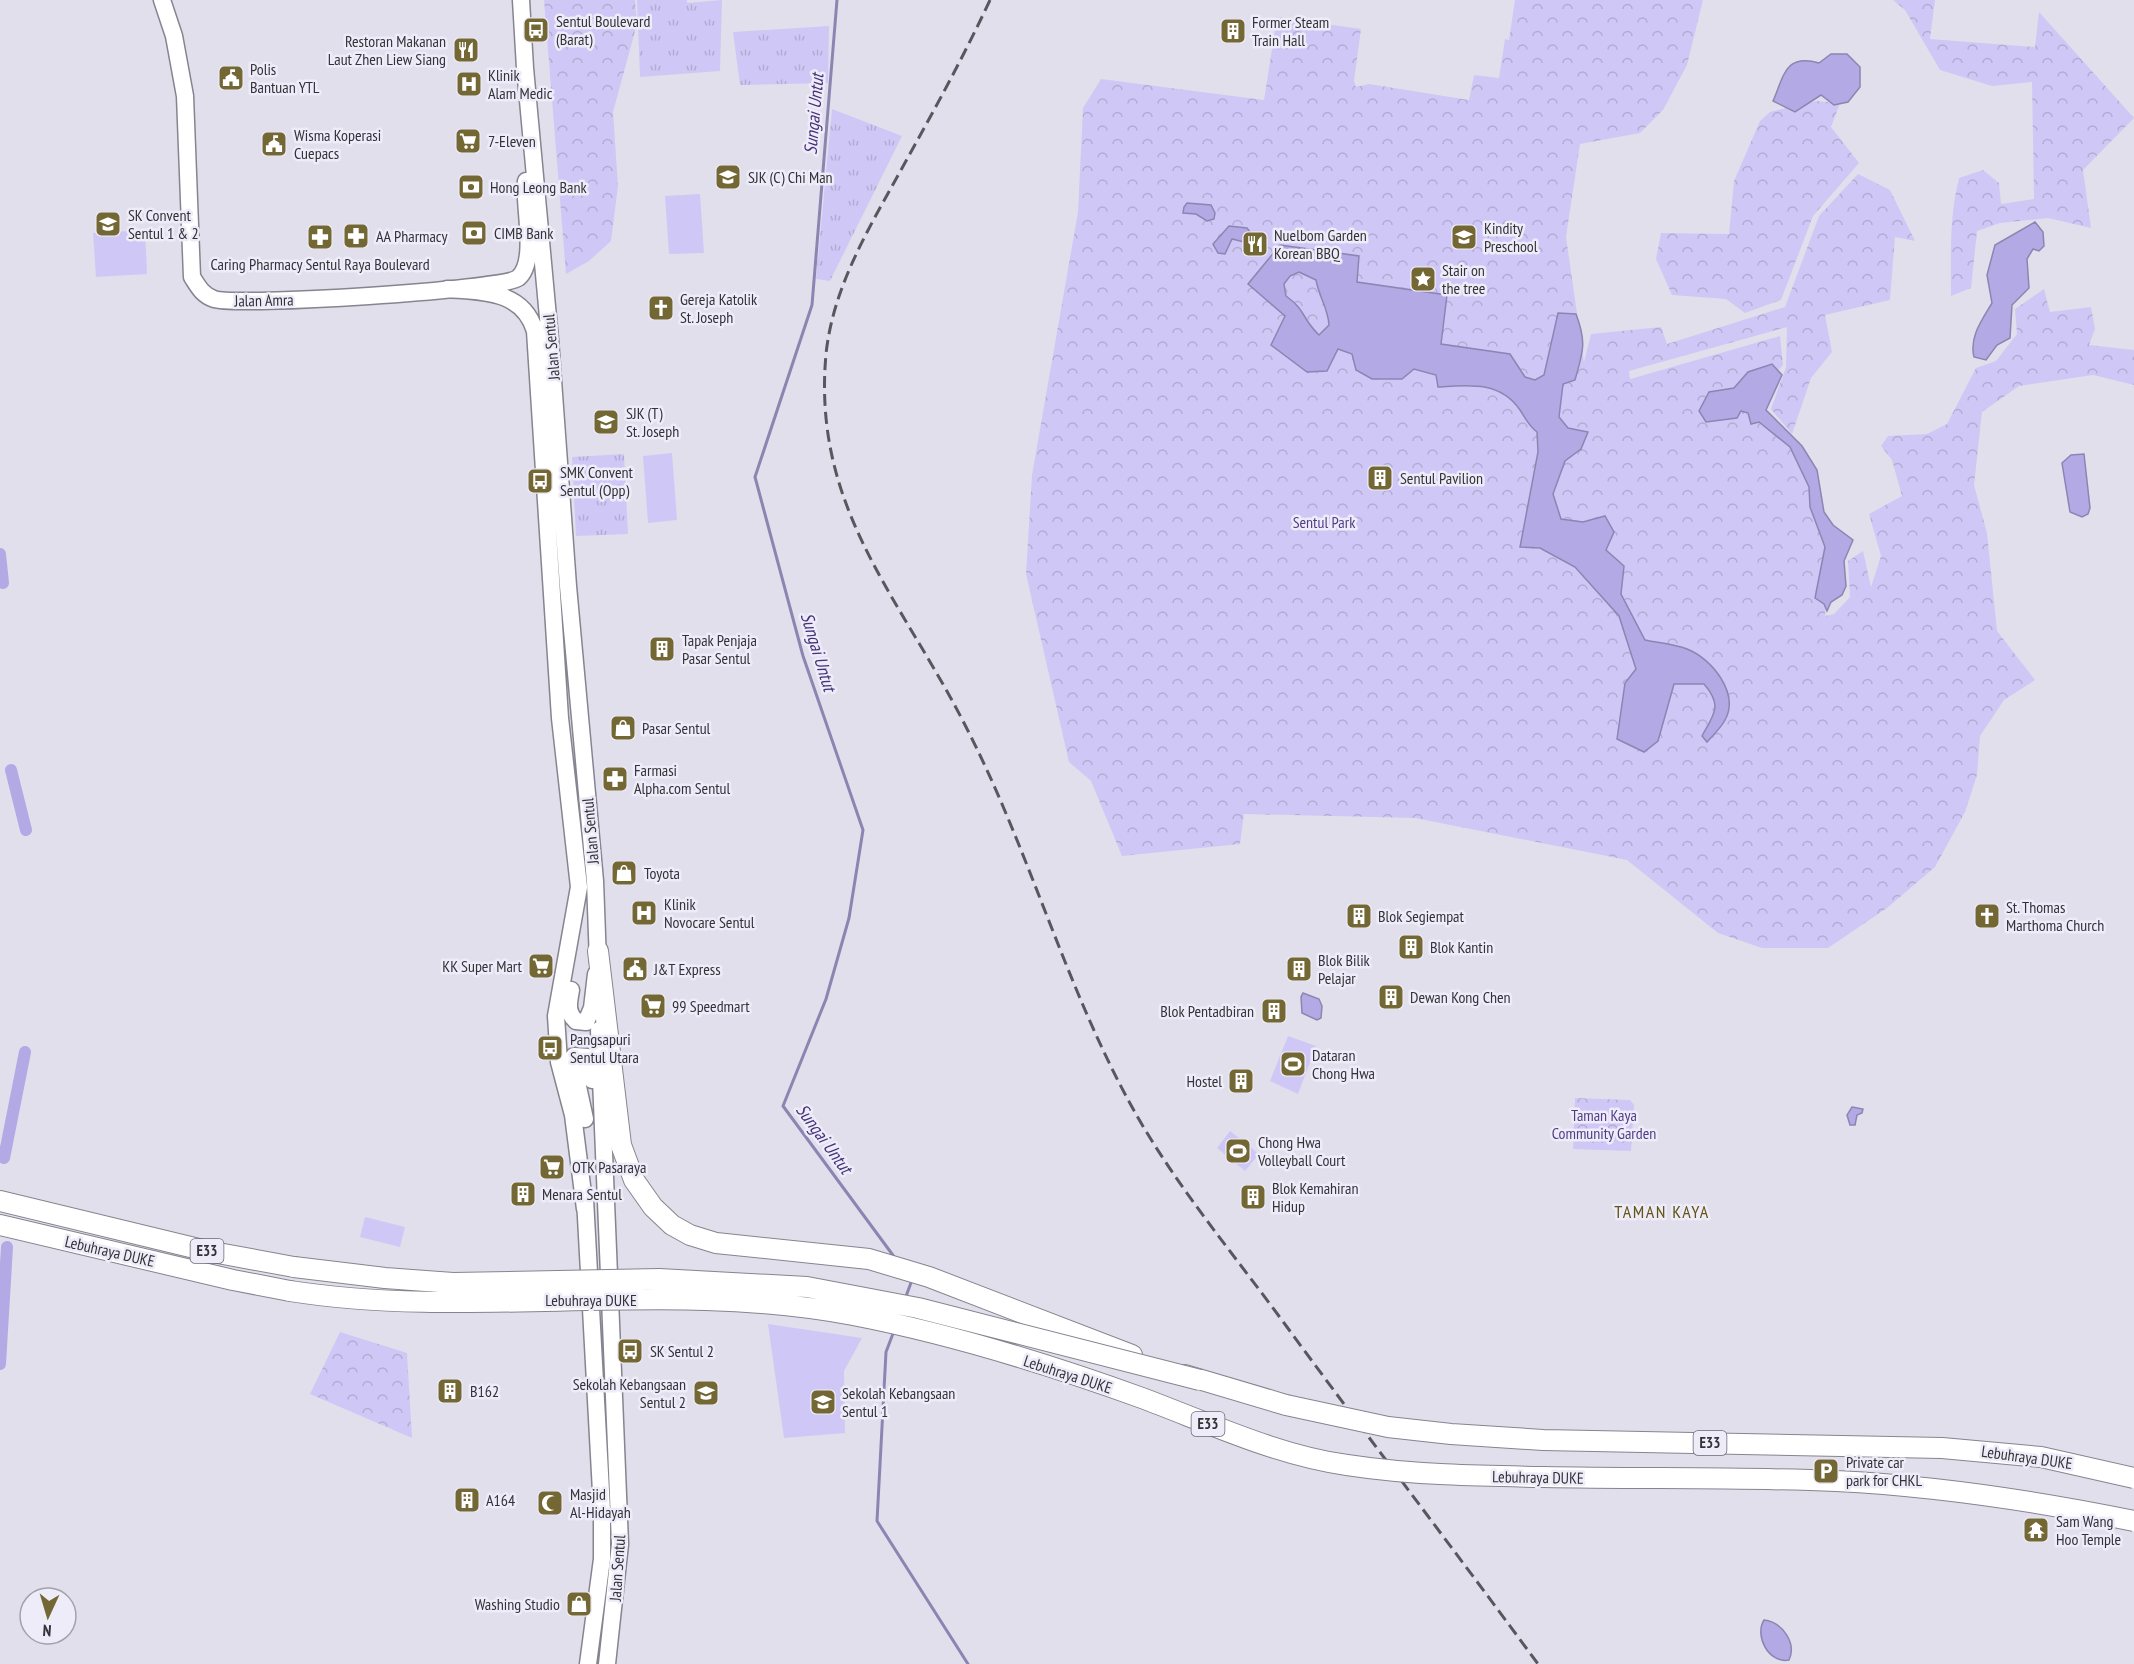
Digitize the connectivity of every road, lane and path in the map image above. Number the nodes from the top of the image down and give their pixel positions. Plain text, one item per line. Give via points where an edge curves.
1 (162, 0) edge
2 (521, 0) edge
3 (534, 164) junction
4 (447, 289) junction
5 (579, 887) junction
6 (598, 951) junction
7 (0, 1198) edge
8 (586, 1216) junction
9 (606, 1222) junction
10 (0, 1225) edge
11 (1200, 1380) junction
12 (2134, 1478) edge
13 (2134, 1521) edge
14 (588, 1664) edge
15 (607, 1664) edge

1 - 4 main road, Jalan Amra via 174,36 184,96 192,277 200,291 214,299 268,301
2 - 3 main road, Jalan Sentul
3 - 4 main road via 525,182 529,255 525,269 517,279 503,284
3 - 6 main road, Jalan Sentul
4 - 5 main road, Jalan Sentul via 509,298 527,312 535,331 560,718
5 - 6 main road via 581,903 568,1010 576,1021 586,1022 589,1017
5 - 8 main road, Jalan Sentul via 556,1017 559,1062 573,1115
6 - 9 main road, Jalan Sentul
6 - 11 highway, bridge via 621,1145 634,1180 665,1220 679,1230 716,1243 880,1263 929,1277
7 - 11 highway, Lebuhraya DUKE / E33, bridge via 207,1251 294,1267 395,1279 659,1279 807,1287 918,1308
8 - 9 main road via 585,1118 573,1061 579,1054 591,1063
8 - 14 main road, Jalan Sentul via 602,1510 602,1559
9 - 15 main road, Jalan Sentul via 620,1544
10 - 13 highway, Lebuhraya DUKE / E33, bridge via 222,1278 290,1291 395,1302 702,1300 813,1308 913,1328 1004,1353 1287,1451 1346,1465 1470,1476 1838,1482 2050,1504
11 - 12 highway, Lebuhraya DUKE / E33, bridge via 1326,1415 1451,1434 1543,1440 1942,1448 2041,1457

